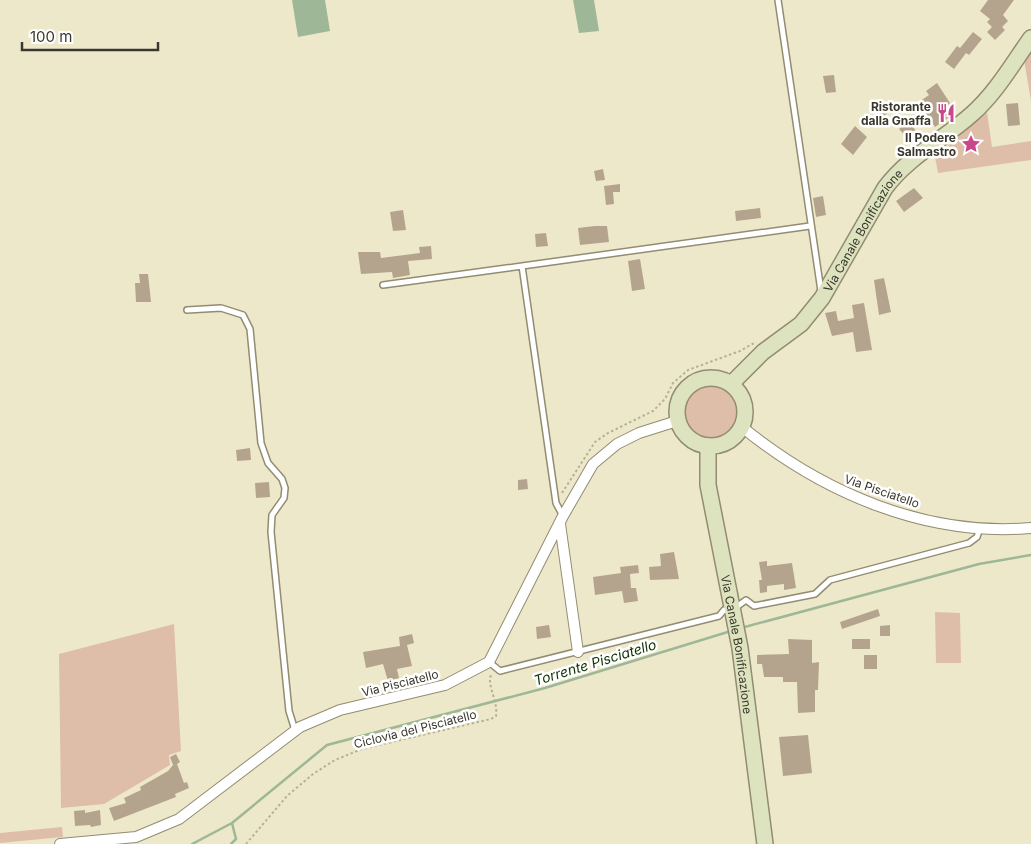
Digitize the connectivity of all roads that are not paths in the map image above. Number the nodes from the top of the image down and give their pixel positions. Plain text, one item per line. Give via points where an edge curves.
1 (778, 0) edge
2 (1031, 38) edge
3 (810, 226) junction
4 (522, 266) junction
5 (383, 285) dead end
6 (822, 298) junction
7 (187, 310) dead end
8 (731, 384) junction
9 (678, 421) junction
10 (742, 427) junction
11 (708, 446) junction
12 (561, 516) junction
13 (980, 528) junction
14 (1031, 528) edge
15 (732, 615) junction
16 (578, 652) junction
17 (489, 662) junction
18 (296, 730) junction
19 (60, 844) edge
20 (765, 844) edge

1 - 3 lane, Via Canale Bonificazione
2 - 6 street, Via Canale Bonificazione via 974,112 894,176
3 - 4 lane
3 - 6 lane, Via Canale Bonificazione
4 - 5 lane
4 - 12 lane via 556,502
6 - 8 street, Via Canale Bonificazione via 801,324 764,352
7 - 18 lane via 221,308 236,312 243,315 250,329 261,443 268,463 282,479 285,488 284,498 272,515 271,532 289,712
8 - 9 street via 711,377 691,384 678,400
8 - 10 street via 738,390 745,408
9 - 11 street via 686,436
9 - 12 street via 631,436 617,444 593,464
10 - 11 street via 728,442
10 - 13 street, Via Pisciatello via 786,458 856,498 935,522
11 - 15 street, Via Canale Bonificazione via 708,485
12 - 16 street
12 - 17 street
13 - 14 street, Via Pisciatello
13 - 15 lane via 977,537 969,543 830,580 815,594 754,606 746,600
15 - 16 lane via 724,610 719,616
15 - 20 street, Via Canale Bonificazione via 740,648
16 - 17 lane via 500,671
17 - 18 street, Via Pisciatello via 445,685 340,710
18 - 19 street, Via Pisciatello via 178,819 136,837

